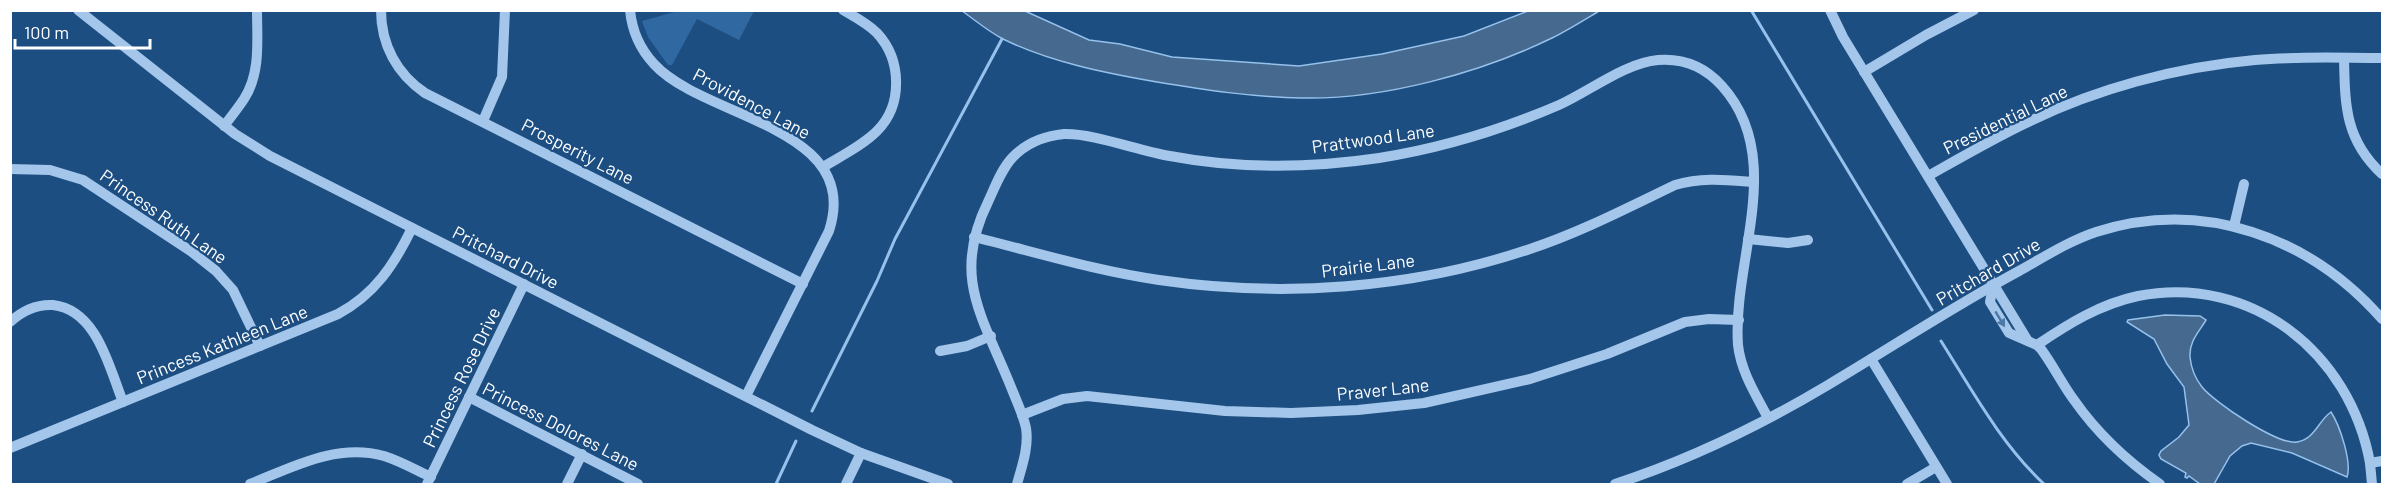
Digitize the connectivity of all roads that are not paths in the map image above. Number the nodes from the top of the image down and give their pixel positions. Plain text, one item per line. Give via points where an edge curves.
1 (78, 10) edge
2 (257, 10) edge
3 (381, 10) edge
4 (505, 10) edge
5 (630, 10) edge
6 (843, 10) edge
7 (1830, 10) edge
8 (1974, 10) edge
9 (2344, 58) junction
10 (2382, 58) edge
11 (1864, 72) junction
12 (483, 121) junction
13 (224, 126) junction
14 (823, 166) junction
15 (10, 169) edge
16 (2382, 174) edge
17 (1928, 176) junction
18 (1754, 182) junction
19 (2244, 184) dead end
20 (2234, 226) junction
21 (412, 228) junction
22 (974, 237) junction
23 (1748, 239) junction
24 (1808, 240) dead end
25 (524, 284) junction
26 (803, 284) junction
27 (1993, 285) junction
28 (2382, 319) edge
29 (1739, 320) junction
30 (10, 322) edge
31 (991, 336) junction
32 (2032, 343) junction
33 (260, 346) junction
34 (940, 351) dead end
35 (1871, 359) junction
36 (746, 396) junction
37 (469, 397) junction
38 (123, 402) junction
39 (1022, 415) junction
40 (1768, 418) junction
41 (10, 448) edge
42 (861, 453) junction
43 (582, 454) junction
44 (2382, 461) edge
45 (2370, 463) junction
46 (1936, 467) junction
47 (429, 481) edge
48 (250, 484) edge
49 (567, 484) edge
50 (638, 484) edge
51 (846, 484) edge
52 (948, 484) edge
53 (1017, 484) edge
54 (1615, 484) edge
55 (1907, 484) edge
56 (1947, 484) edge
57 (2160, 484) edge
58 (2372, 484) edge

1 - 13 street, Pritchard Drive
2 - 13 street via 254,76 245,98
3 - 12 street, Prosperity Lane via 386,44 404,76 435,99
4 - 12 street via 503,71
5 - 14 street, Providence Lane via 640,46 662,72 798,143
6 - 14 street via 865,22 883,40 893,62 896,93 889,114 877,131
7 - 11 street
8 - 11 street
9 - 10 street, Presidential Lane
9 - 16 street via 2350,128
9 - 17 street, Presidential Lane via 2252,60 2120,86 2024,124
11 - 17 street
12 - 26 street, Prosperity Lane
13 - 21 street, Pritchard Drive via 270,156
14 - 26 street, Providence Lane via 832,189 833,214 829,231
15 - 33 street, Princess Ruth Lane via 50,170 84,180 192,252 228,284 242,304
17 - 27 street
18 - 22 street, Prairie Lane via 1690,181 1581,230 1517,253 1436,273 1343,286 1269,289 1167,281
18 - 22 street, Prattwood Lane via 1752,145 1728,93 1694,65 1660,60 1644,62 1579,96 1495,130 1436,147 1358,161 1293,165 1203,161 1075,135 1048,137 1030,144 1010,160
18 - 23 street, Prattwood Lane
19 - 20 street
20 - 27 street, Pritchard Drive via 2172,220 2113,228 2081,238
20 - 28 street, Pritchard Drive via 2282,243 2321,264 2351,286
21 - 25 street, Pritchard Drive
21 - 33 street, Princess Kathleen Lane via 391,267 359,301 329,319
22 - 31 street, Prattwood Lane via 970,265 973,292
23 - 24 street via 1788,243
23 - 29 street, Prattwood Lane
25 - 36 street, Pritchard Drive
25 - 37 street, Princess Rose Drive
26 - 36 street, Providence Lane
27 - 32 street
27 - 35 street, Pritchard Drive
29 - 39 street, Praver Lane via 1709,318 1685,322 1540,376 1424,403 1358,410 1225,411 1087,396 1063,399
29 - 40 street, Prattwood Lane via 1738,345 1743,367
30 - 38 street via 24,311 42,306 61,307 79,315 93,332
31 - 34 street via 968,346
31 - 39 street, Prattwood Lane
32 - 45 street via 2110,304 2138,297 2182,293 2239,303 2283,325 2329,367 2356,413
32 - 57 street via 2099,431
33 - 38 street, Princess Kathleen Lane
35 - 40 street, Pritchard Drive
35 - 46 street
36 - 42 street, Pritchard Drive
37 - 43 street, Princess Dolores Lane
37 - 47 street, Princess Rose Drive
38 - 41 street, Princess Kathleen Lane
39 - 53 street, Prattwood Lane via 1027,442
40 - 54 street, Pritchard Drive via 1692,455
42 - 51 street
42 - 52 street, Pritchard Drive
43 - 49 street
43 - 50 street, Princess Dolores Lane
44 - 45 street
45 - 58 street
46 - 55 street
46 - 56 street
47 - 48 street via 387,457 349,452 316,458

